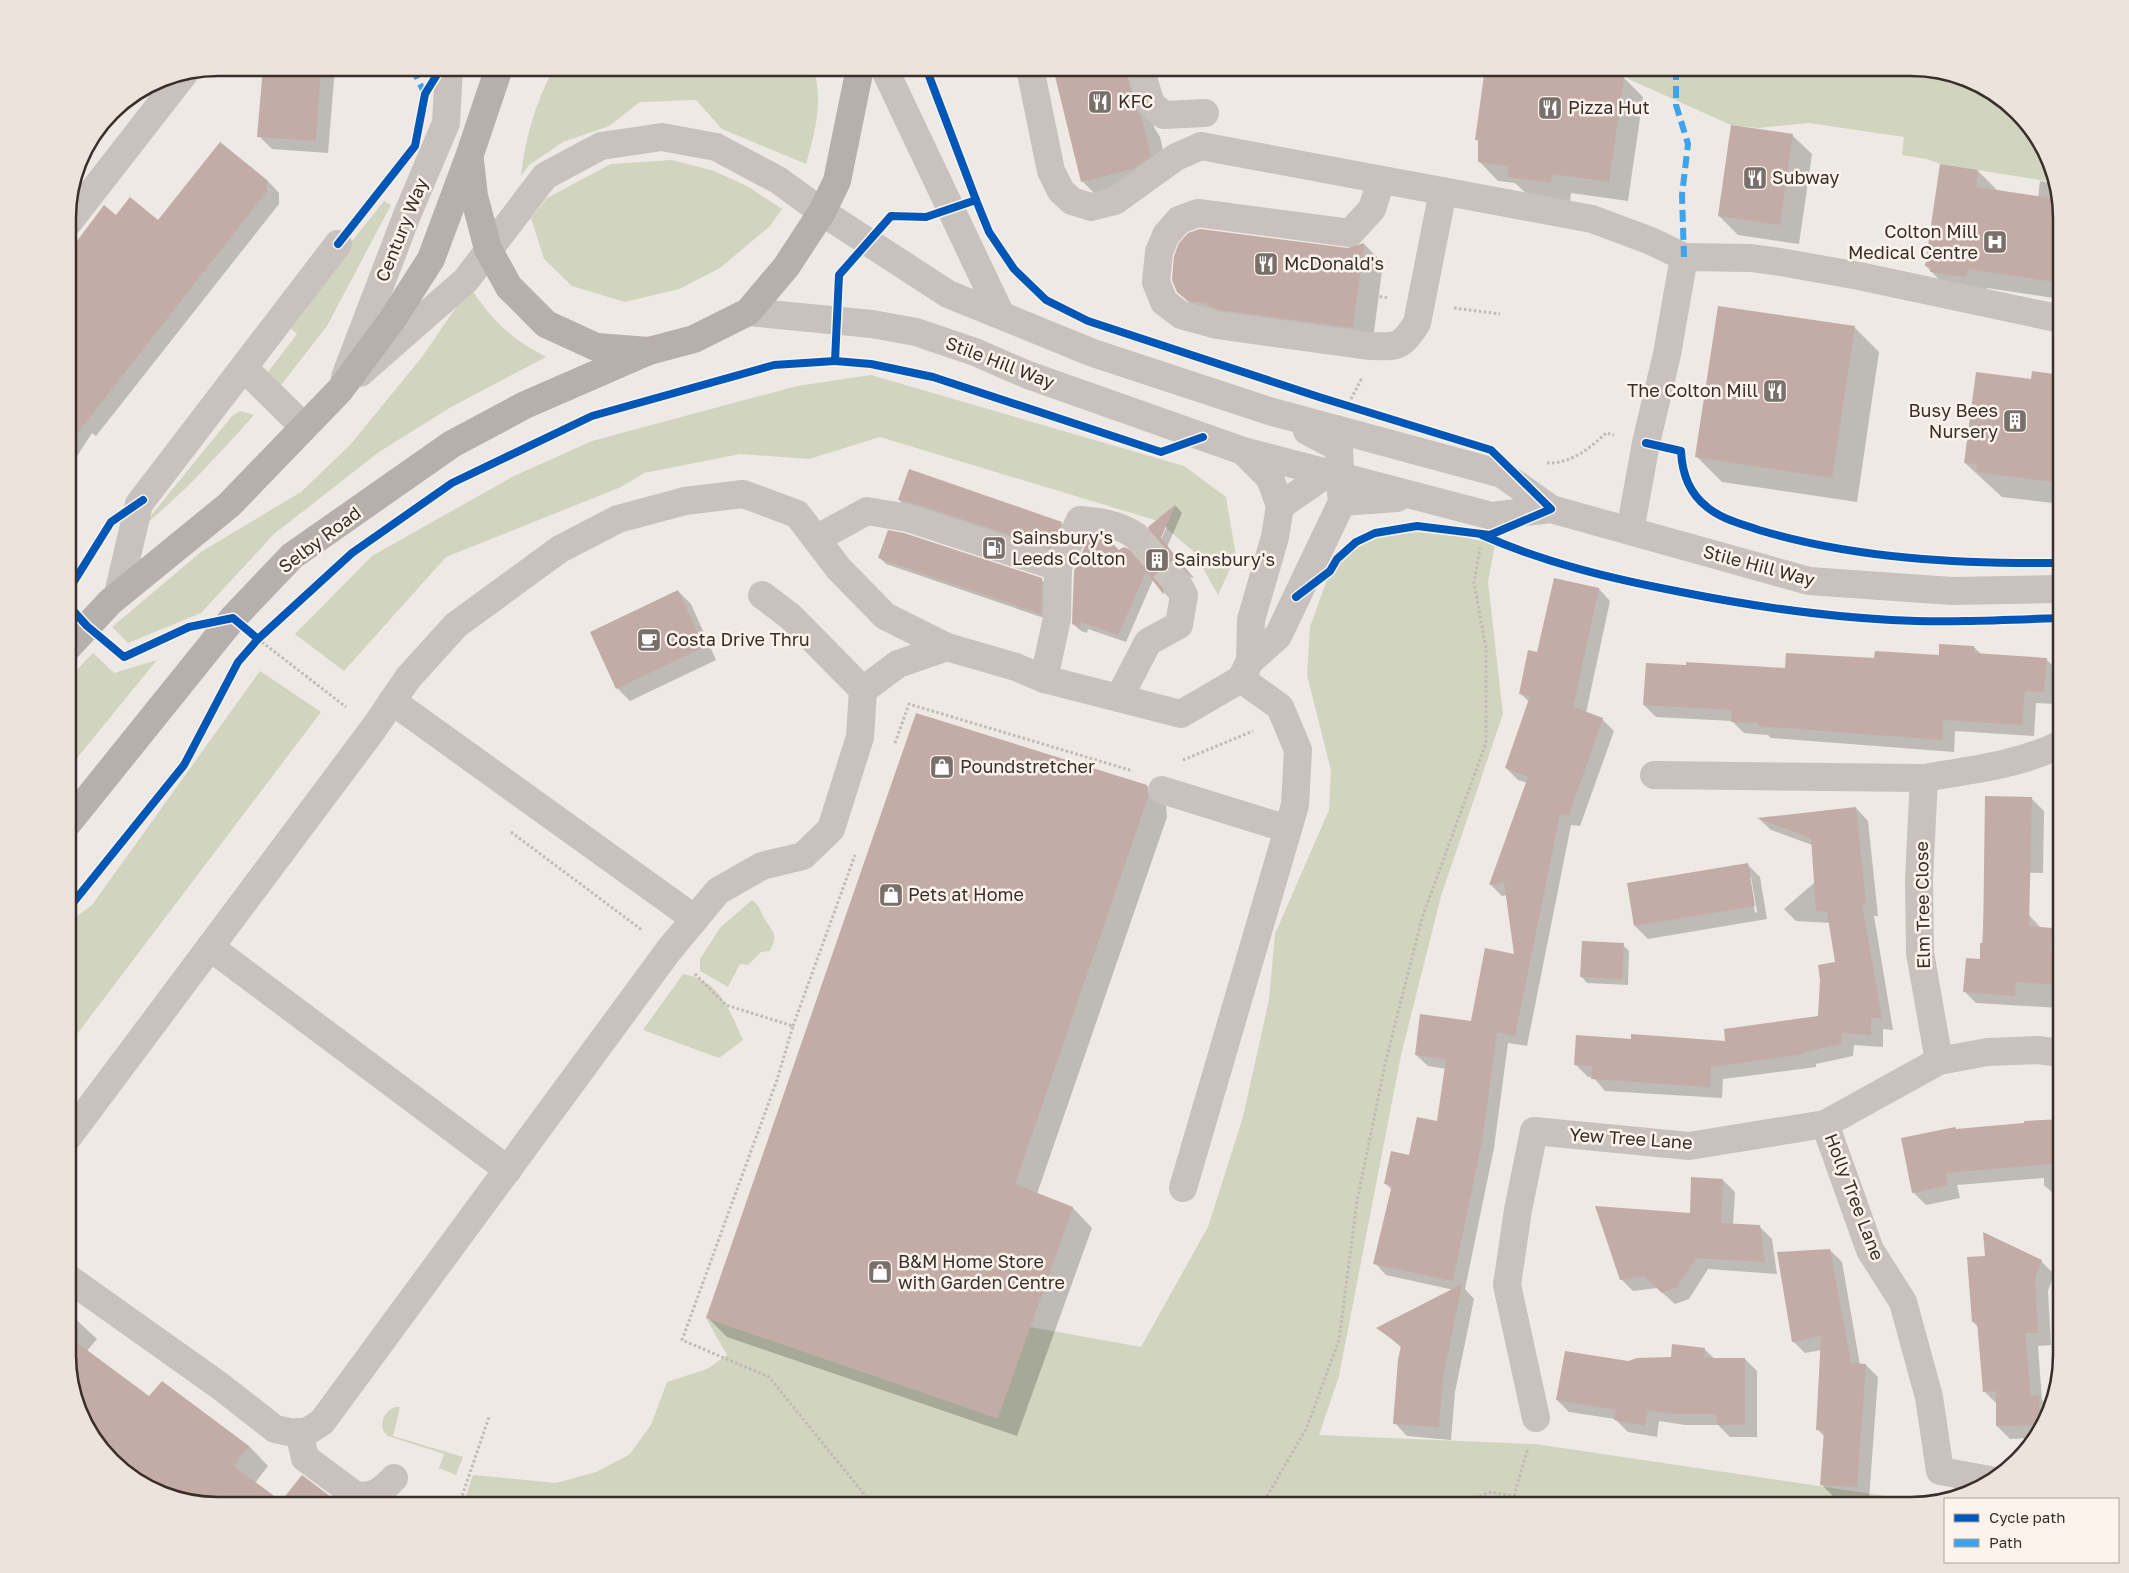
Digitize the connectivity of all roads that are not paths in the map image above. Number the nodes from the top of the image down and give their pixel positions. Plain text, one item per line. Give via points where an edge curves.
1 (449, 76) edge
2 (452, 76) edge
3 (497, 76) edge
4 (858, 76) edge
5 (888, 76) edge
6 (1032, 76) edge
7 (1142, 76) edge
8 (177, 83) edge
9 (1205, 113) dead end
10 (469, 157) junction
11 (1381, 180) junction
12 (1442, 191) junction
13 (77, 211) edge
14 (822, 212) junction
15 (338, 244) dead end
16 (488, 249) junction
17 (1684, 257) junction
18 (748, 312) junction
19 (1001, 315) junction
20 (2053, 317) edge
21 (649, 351) junction
22 (244, 368) junction
23 (340, 390) junction
24 (1269, 411) junction
25 (304, 427) junction
26 (1377, 440) junction
27 (1243, 451) junction
28 (1338, 479) junction
29 (1280, 506) junction
30 (1551, 509) junction
31 (1630, 531) junction
32 (1136, 536) tunnel mouth
33 (816, 539) junction
34 (1058, 567) junction
35 (1178, 584) tunnel mouth
36 (2053, 589) edge
37 (118, 594) junction
38 (762, 595) dead end
39 (77, 637) edge
40 (947, 647) junction
41 (1246, 670) junction
42 (1044, 679) junction
43 (863, 690) junction
44 (1119, 698) junction
45 (392, 701) junction
46 (2053, 748) edge
47 (1654, 775) dead end
48 (1924, 778) junction
49 (1162, 790) dead end
50 (77, 812) edge
51 (1288, 829) junction
52 (695, 920) junction
53 (210, 947) junction
54 (2053, 1052) edge
55 (1939, 1061) junction
56 (77, 1124) edge
57 (1825, 1124) junction
58 (508, 1170) junction
59 (1183, 1188) dead end
60 (77, 1284) edge
61 (1536, 1418) road end
62 (299, 1432) junction
63 (394, 1478) dead end
64 (1981, 1478) edge

1 - 23 street, Century Way via 446,123
2 - 10 street, Century Way
3 - 10 main road
4 - 14 main road via 837,181
5 - 19 street
6 - 11 street via 1051,171 1061,191 1072,201 1091,207 1115,201 1176,157 1200,146
7 - 9 street via 1151,104 1164,115
8 - 13 street
10 - 16 main road via 474,196
10 - 23 main road via 431,259 392,320
11 - 12 street
11 - 12 street via 1372,209 1350,233 1198,213 1179,220 1166,234 1159,252 1156,282 1164,302 1181,316 1217,325 1369,346 1392,346 1406,340 1417,323
12 - 17 street via 1592,219 1651,240
14 - 16 street, Stile Hill Way via 778,180 716,147 662,137 601,146 545,176
14 - 18 main road via 786,267
14 - 19 street, Stile Hill Way via 948,294
15 - 22 street
16 - 21 main road via 509,287 546,324 596,347
16 - 23 street via 466,280
17 - 20 street via 1780,262
17 - 31 street
18 - 21 main road via 694,340
18 - 27 street, Stile Hill Way via 872,324 916,332
19 - 24 street, Stile Hill Way via 1093,354
21 - 50 main road, Selby Road via 525,405 452,444 292,556 233,618
22 - 25 street
22 - 37 street via 139,504
23 - 25 main road
24 - 26 street, Stile Hill Way
24 - 28 street, Stile Hill Way via 1339,448
25 - 37 main road via 229,505
26 - 28 street
26 - 30 street, Stile Hill Way via 1502,474
27 - 28 street, Stile Hill Way
27 - 29 street, Stile Hill Way via 1270,478
28 - 29 street
28 - 30 street, Stile Hill Way via 1416,495 1492,516
28 - 41 street via 1278,636
29 - 41 street, Stile Hill Way via 1275,537 1251,620
30 - 31 street, Stile Hill Way
31 - 36 street, Stile Hill Way via 1809,582 1952,592
32 - 34 street via 1112,524 1080,520
33 - 34 street via 867,511 908,518
33 - 40 street via 838,569 885,616
33 - 45 street via 797,514 743,494 685,501 618,518 560,549 456,625 408,678
34 - 42 street via 1057,618
35 - 44 street via 1184,595 1179,624 1148,642
37 - 39 main road
38 - 43 street via 791,617
40 - 42 street via 1016,667
40 - 43 street via 898,664
41 - 44 street via 1181,714
41 - 51 street via 1280,707 1298,750 1295,805
42 - 44 street
43 - 52 street via 860,737 831,829 803,856 762,866 718,891
45 - 52 street
45 - 53 street
46 - 48 street via 2008,763
47 - 48 street
48 - 55 street, Elm Tree Close via 1918,879 1920,954
49 - 51 street
51 - 59 street
52 - 58 street via 663,958
53 - 56 street
53 - 58 street
54 - 55 street, Yew Tree Lane via 1987,1052
55 - 57 street, Yew Tree Lane
57 - 61 street, Yew Tree Lane via 1689,1146 1534,1131 1507,1285
57 - 64 street, Holly Tree Lane via 1870,1250 1903,1302 1929,1398 1940,1471
58 - 62 street via 322,1422 308,1431
60 - 62 street via 275,1429
62 - 63 street via 305,1458 355,1495 365,1497 380,1492

